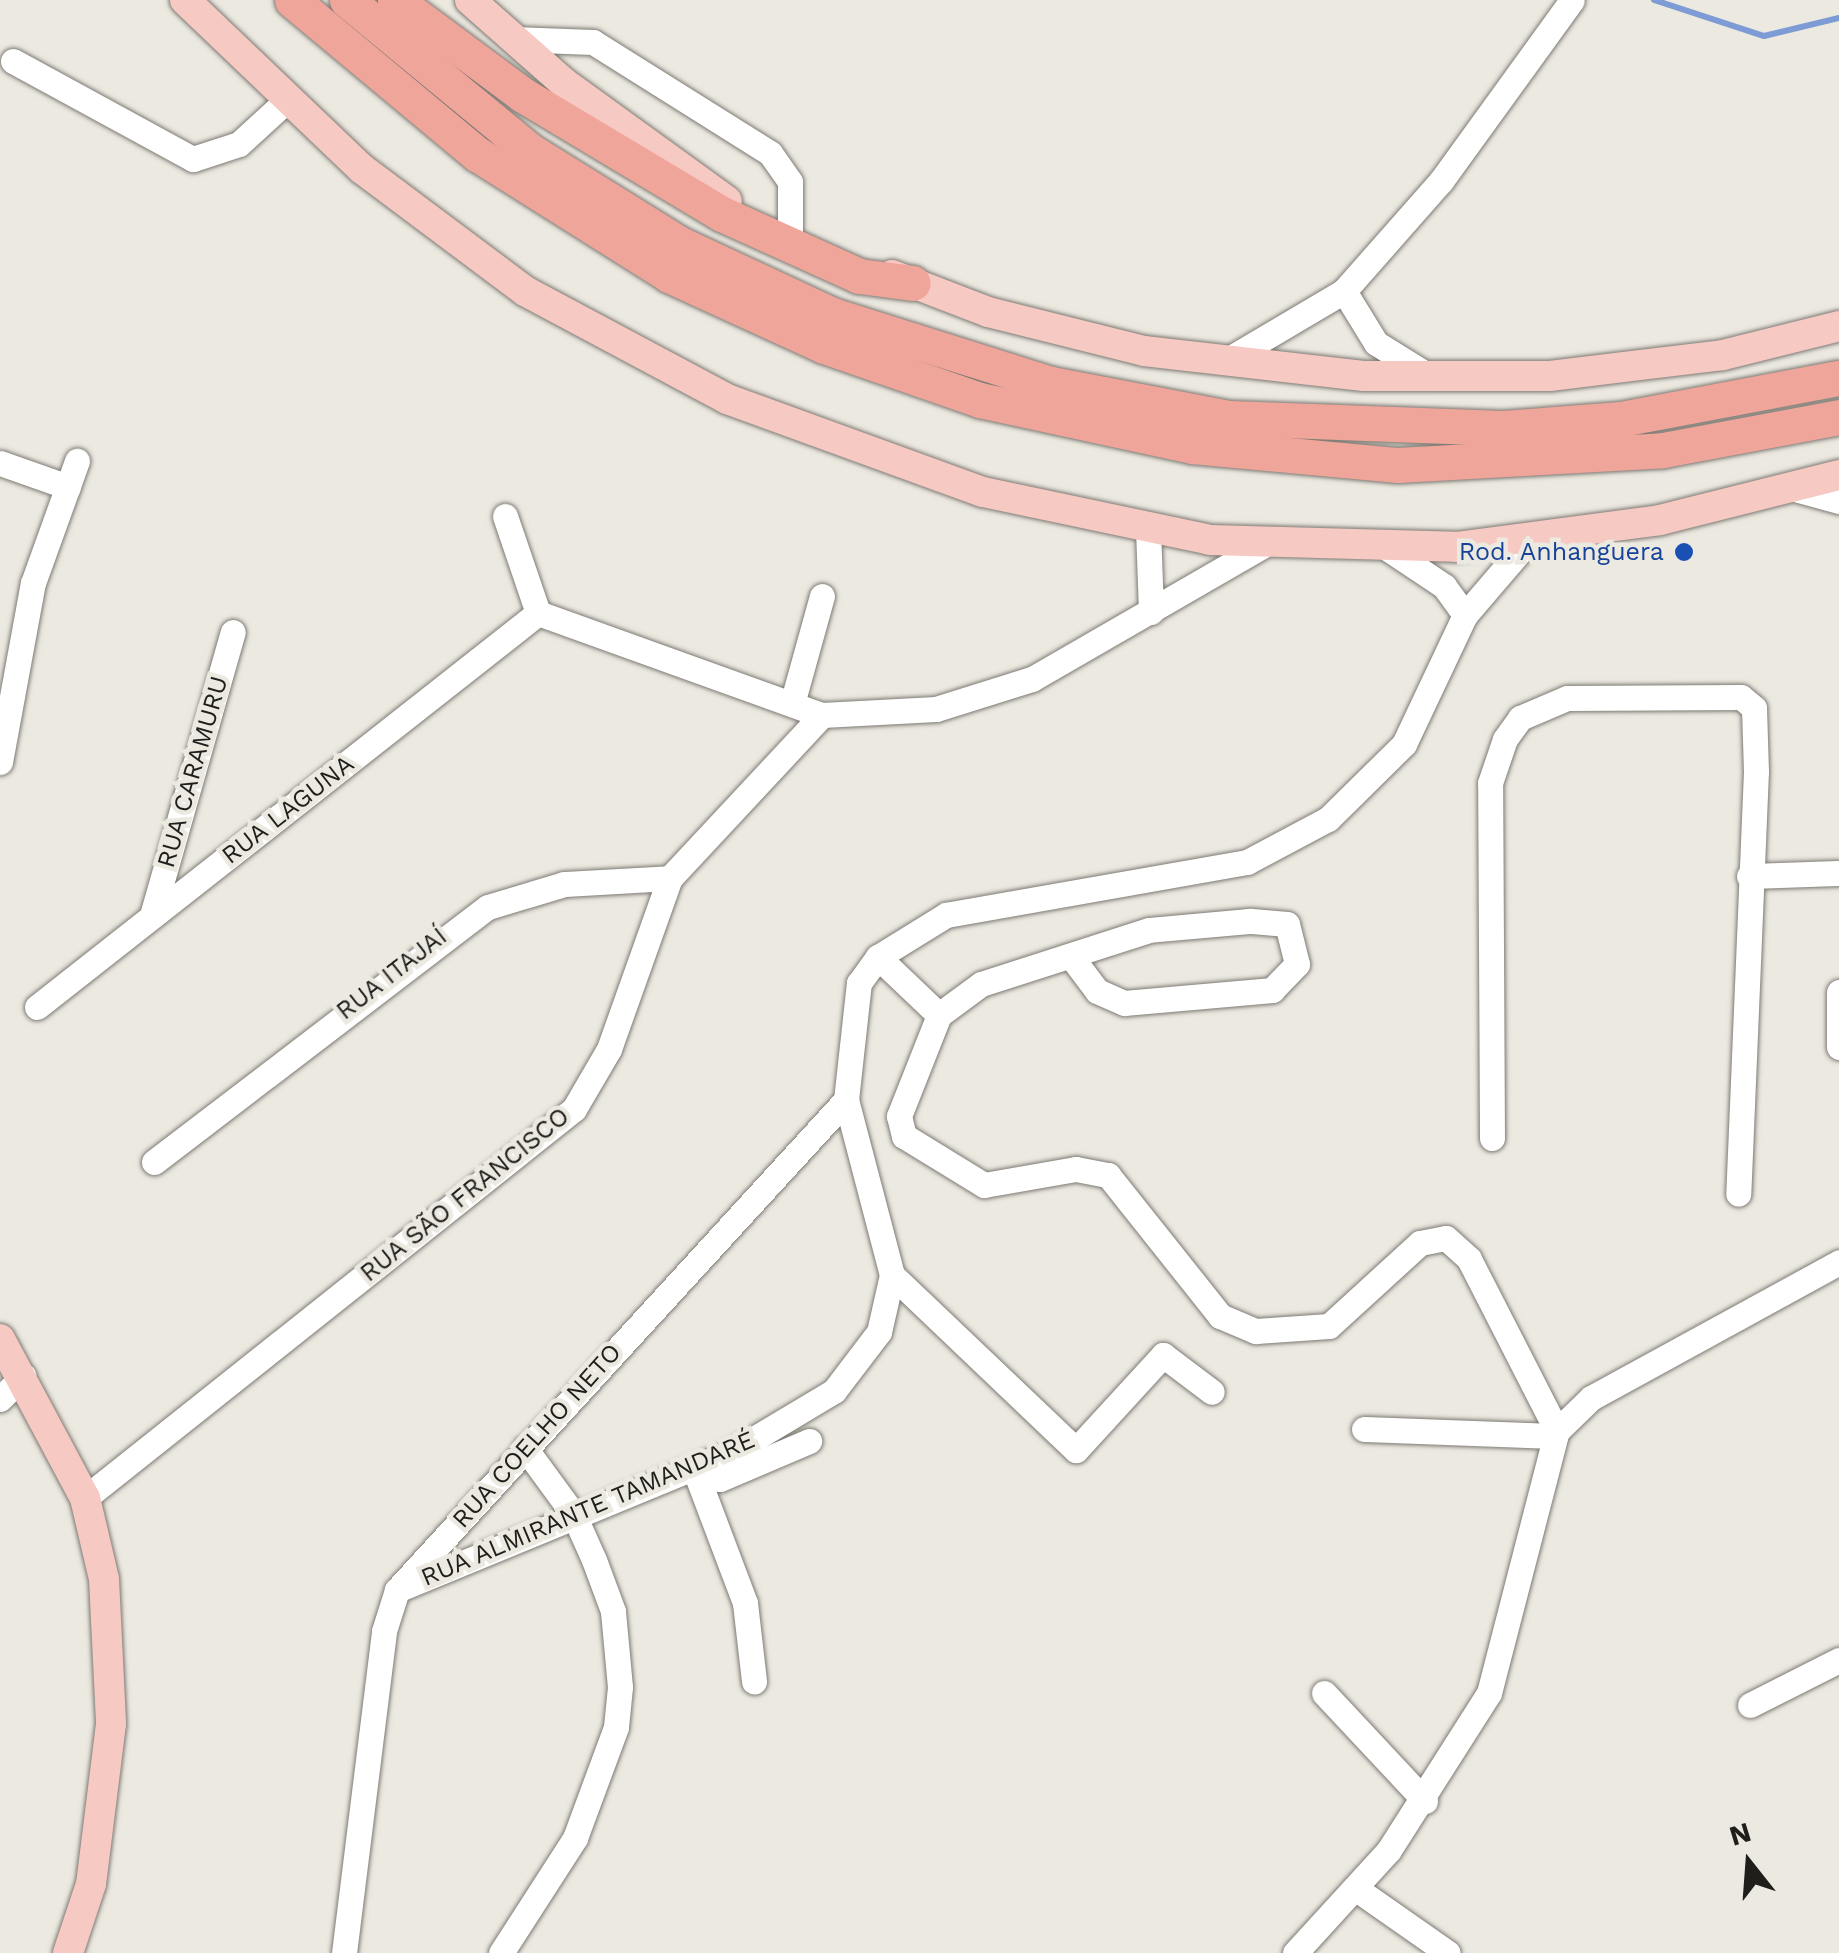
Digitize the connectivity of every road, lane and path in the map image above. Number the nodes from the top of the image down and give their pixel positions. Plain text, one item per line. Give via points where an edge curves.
1 (185, 0) edge
2 (292, 0) edge
3 (347, 0) edge
4 (395, 0) edge
5 (470, 0) edge
6 (1572, 0) edge
7 (513, 40) junction
8 (13, 61) dead end
9 (286, 101) junction
10 (790, 233) junction
11 (913, 283) junction
12 (1344, 290) junction
13 (1839, 326) edge
14 (1219, 364) junction
15 (1434, 378) junction
16 (1839, 378) edge
17 (1839, 417) edge
18 (77, 461) dead end
19 (0, 463) edge
20 (1839, 475) edge
21 (68, 488) junction
22 (1796, 489) junction
23 (1839, 501) edge
24 (505, 516) dead end
25 (1148, 529) junction
26 (1531, 538) junction
27 (1266, 544) junction
28 (1386, 548) junction
29 (822, 596) dead end
30 (538, 612) junction
31 (1152, 612) junction
32 (1465, 615) junction
33 (233, 632) dead end
34 (792, 704) junction
35 (822, 715) junction
36 (0, 762) edge
37 (173, 847) junction
38 (1839, 873) edge
39 (206, 874) junction
40 (1750, 876) junction
41 (670, 878) junction
42 (153, 912) junction
43 (878, 957) junction
44 (1073, 959) junction
45 (1839, 992) edge
46 (37, 1007) dead end
47 (939, 1015) junction
48 (1839, 1047) edge
49 (846, 1100) junction
50 (1492, 1138) dead end
51 (154, 1162) dead end
52 (1738, 1194) dead end
53 (1839, 1262) edge
54 (892, 1275) junction
55 (0, 1339) edge
56 (23, 1376) junction
57 (1212, 1392) dead end
58 (0, 1399) edge
59 (1364, 1428) dead end
60 (1556, 1434) junction
61 (809, 1441) dead end
62 (525, 1448) junction
63 (694, 1468) junction
64 (85, 1498) junction
65 (574, 1515) junction
66 (398, 1590) junction
67 (1839, 1660) edge
68 (754, 1681) dead end
69 (1324, 1693) dead end
70 (1750, 1705) dead end
71 (1425, 1802) junction
72 (1356, 1888) junction
73 (68, 1953) edge
74 (344, 1953) edge
75 (501, 1953) edge
76 (1294, 1953) edge
77 (1448, 1953) edge

1 - 9 main road
2 - 17 highway via 478,154 670,276 824,346 980,400 1192,446 1398,465 1663,450
3 - 16 highway via 528,150 680,244 832,315 1051,384 1230,418 1503,428 1654,414
4 - 11 highway via 523,96 722,214 858,276
5 - 7 main road
6 - 12 street via 1441,181
7 - 10 main road via 727,200
7 - 10 street via 593,42 770,153 790,182
8 - 9 street via 193,159 238,144
9 - 25 main road via 468,254 641,358 873,457
10 - 11 main road
11 - 14 main road via 988,312
12 - 14 street
12 - 15 street via 1376,344
13 - 15 main road via 1723,355
14 - 15 main road
18 - 21 street
19 - 21 street
20 - 22 main road
21 - 36 street via 33,583
22 - 23 street
22 - 26 main road
24 - 30 street
25 - 27 main road
25 - 31 street
26 - 28 main road
26 - 32 street
27 - 28 main road
27 - 31 street
28 - 32 street via 1444,586
29 - 34 street
30 - 34 street
30 - 39 street, RUA LAGUNA
31 - 35 street via 986,696 891,715
32 - 43 street via 1404,744 1287,845 1202,873 946,915
33 - 37 street, RUA CARAMURU
34 - 35 street
35 - 41 street, RUA SÃO FRANCISCO
37 - 39 street
37 - 42 street, RUA CARAMURU
38 - 40 street
39 - 42 street, RUA LAGUNA
40 - 50 street via 1756,734 1754,708 1741,697 1608,694 1520,718 1490,783
40 - 52 street
41 - 51 street, RUA ITAJAÍ via 564,884 488,907
41 - 64 street, RUA SÃO FRANCISCO via 609,1050 574,1108
42 - 46 street, RUA LAGUNA
43 - 47 street
43 - 49 street, RUA ALMIRANTE TAMANDARÉ via 859,982
44 - 44 street via 1097,991 1124,1003 1272,990 1297,964 1287,924 1276,921 1149,930
44 - 47 street via 982,984
45 - 48 street
47 - 60 street via 898,1125 950,1170 984,1186 1076,1169 1108,1176 1220,1316 1256,1331 1329,1326 1420,1244 1446,1238 1468,1259
49 - 54 street, RUA ALMIRANTE TAMANDARÉ
49 - 62 street, RUA COELHO NETO
53 - 60 street via 1591,1398
54 - 57 street via 1076,1450 1163,1355
54 - 63 street, RUA ALMIRANTE TAMANDARÉ via 878,1332 850,1375 809,1410
55 - 56 main road
56 - 58 street
56 - 64 main road
59 - 60 street
60 - 71 street via 1490,1694
61 - 63 street via 720,1478
62 - 65 street
62 - 66 street, RUA COELHO NETO
63 - 65 street, RUA ALMIRANTE TAMANDARÉ
63 - 68 street via 746,1603
64 - 73 main road via 104,1580 110,1724 91,1884
65 - 66 street, RUA ALMIRANTE TAMANDARÉ
65 - 75 street via 613,1610 616,1727 575,1838
66 - 74 street, RUA COELHO NETO via 384,1631
67 - 70 street
69 - 71 street
71 - 72 street
72 - 76 street
72 - 77 street

